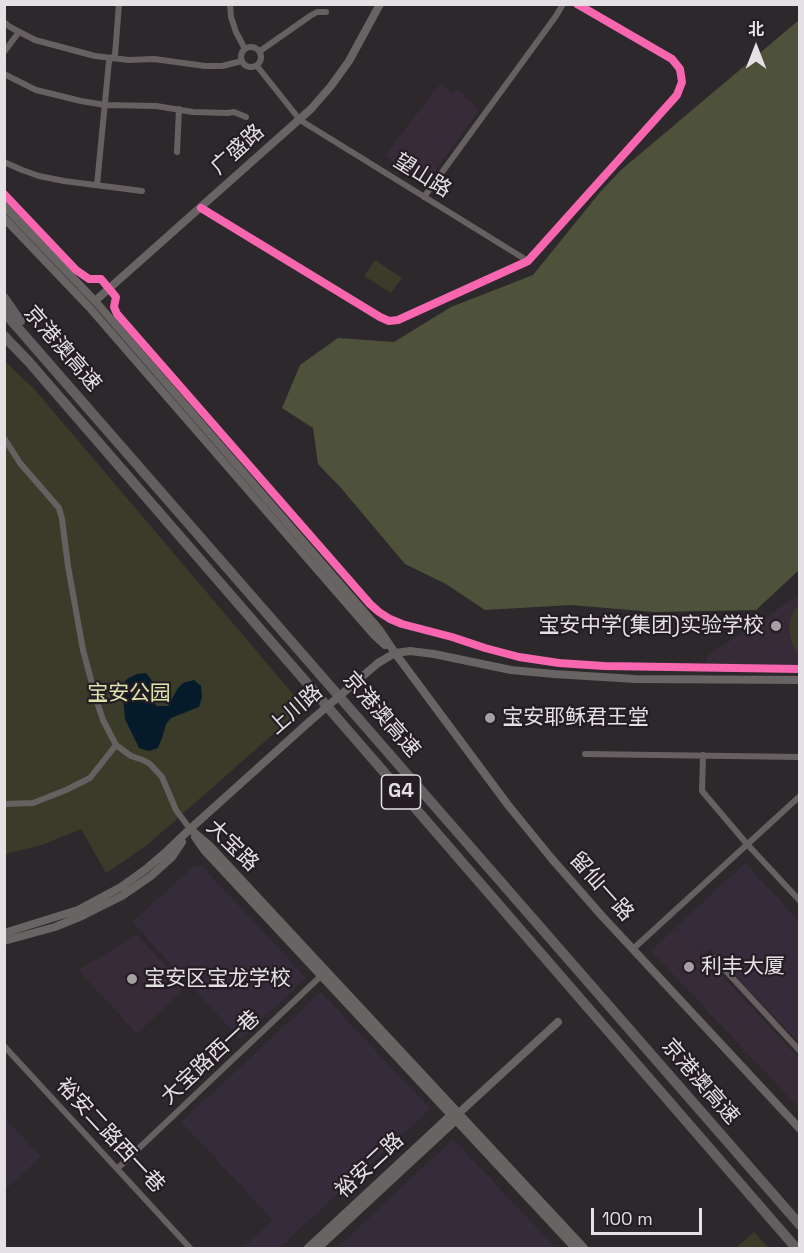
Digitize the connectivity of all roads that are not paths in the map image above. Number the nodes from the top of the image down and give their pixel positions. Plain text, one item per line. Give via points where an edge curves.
1 (119, 4) edge
2 (230, 4) edge
3 (380, 4) edge
4 (563, 4) edge
5 (577, 4) edge
6 (326, 12) dead end
7 (4, 22) edge
8 (19, 32) junction
9 (244, 49) junction
10 (260, 51) junction
11 (4, 52) edge
12 (112, 58) junction
13 (242, 61) junction
14 (257, 66) junction
15 (4, 74) edge
16 (105, 105) junction
17 (179, 109) junction
18 (246, 117) dead end
19 (300, 120) junction
20 (177, 152) dead end
21 (4, 162) edge
22 (97, 185) junction
23 (142, 191) dead end
24 (424, 197) junction
25 (4, 206) edge
26 (201, 208) junction
27 (4, 218) edge
28 (528, 261) junction
29 (4, 298) edge
30 (95, 301) junction
31 (4, 312) edge
32 (4, 336) edge
33 (42, 354) junction
34 (4, 438) edge
35 (395, 653) junction
36 (800, 680) edge
37 (116, 746) junction
38 (585, 754) dead end
39 (703, 755) junction
40 (800, 757) edge
41 (800, 796) edge
42 (4, 804) edge
43 (190, 829) junction
44 (747, 844) junction
45 (800, 901) edge
46 (4, 933) edge
47 (4, 941) edge
48 (633, 949) junction
49 (714, 958) dead end
50 (324, 973) junction
51 (558, 1022) dead end
52 (4, 1046) edge
53 (800, 1051) edge
54 (455, 1116) junction
55 (800, 1129) edge
56 (118, 1168) junction
57 (800, 1225) edge
58 (190, 1248) edge
59 (308, 1248) edge
60 (318, 1248) edge
61 (575, 1248) edge
62 (584, 1248) edge
63 (796, 1248) edge

1 - 12 street
2 - 9 street
3 - 19 main road, 广盛路 via 340,74
4 - 24 street
5 - 28 street via 672,58 680,69 682,82 677,95
6 - 10 street via 310,16
7 - 8 street
8 - 11 street
8 - 12 street via 66,49
9 - 10 street via 254,47
9 - 13 street
10 - 14 street
12 - 13 street via 205,66
12 - 16 street
13 - 14 street via 246,66
14 - 19 street
15 - 16 street via 36,90
16 - 17 street
16 - 22 street
17 - 18 street via 234,112
17 - 20 street
19 - 24 street, 望山路
19 - 26 main road, 广盛路
21 - 22 street via 39,176
22 - 23 street
24 - 28 street, 望山路
25 - 30 main road
26 - 28 street via 389,321
26 - 30 main road, 广盛路
27 - 35 main road via 89,307 373,634
29 - 33 highway
30 - 35 main road via 379,629
31 - 33 highway, 京港澳高速 / G4
32 - 63 highway, 京港澳高速 / G4
33 - 57 highway, 京港澳高速 / G4
34 - 37 street via 59,508 83,650 103,720
35 - 36 main road via 434,654 511,670 554,674 634,679
35 - 43 main road, 上川路, bridge via 309,722
35 - 48 main road, 留仙一路 via 508,805
37 - 42 street via 90,778 33,803
37 - 43 street via 150,764 162,777 176,810
38 - 39 street
39 - 40 street
39 - 44 street via 702,791
41 - 44 street
43 - 46 main road, 上川路 via 167,852 114,891 78,910
43 - 47 main road, 上川路 via 172,857 122,896 55,927
43 - 50 main road, 大宝路 via 204,850
44 - 45 street
44 - 48 street
48 - 55 main road, 留仙一路
49 - 53 street
50 - 54 main road, 大宝路
50 - 56 street, 大宝路西一巷
51 - 54 main road, 裕安二路
52 - 56 street, 裕安二路西一巷
54 - 59 main road, 裕安二路
54 - 60 main road, 裕安二路
54 - 61 main road, 大宝路
54 - 62 main road, 大宝路
56 - 58 street, 裕安二路西一巷

